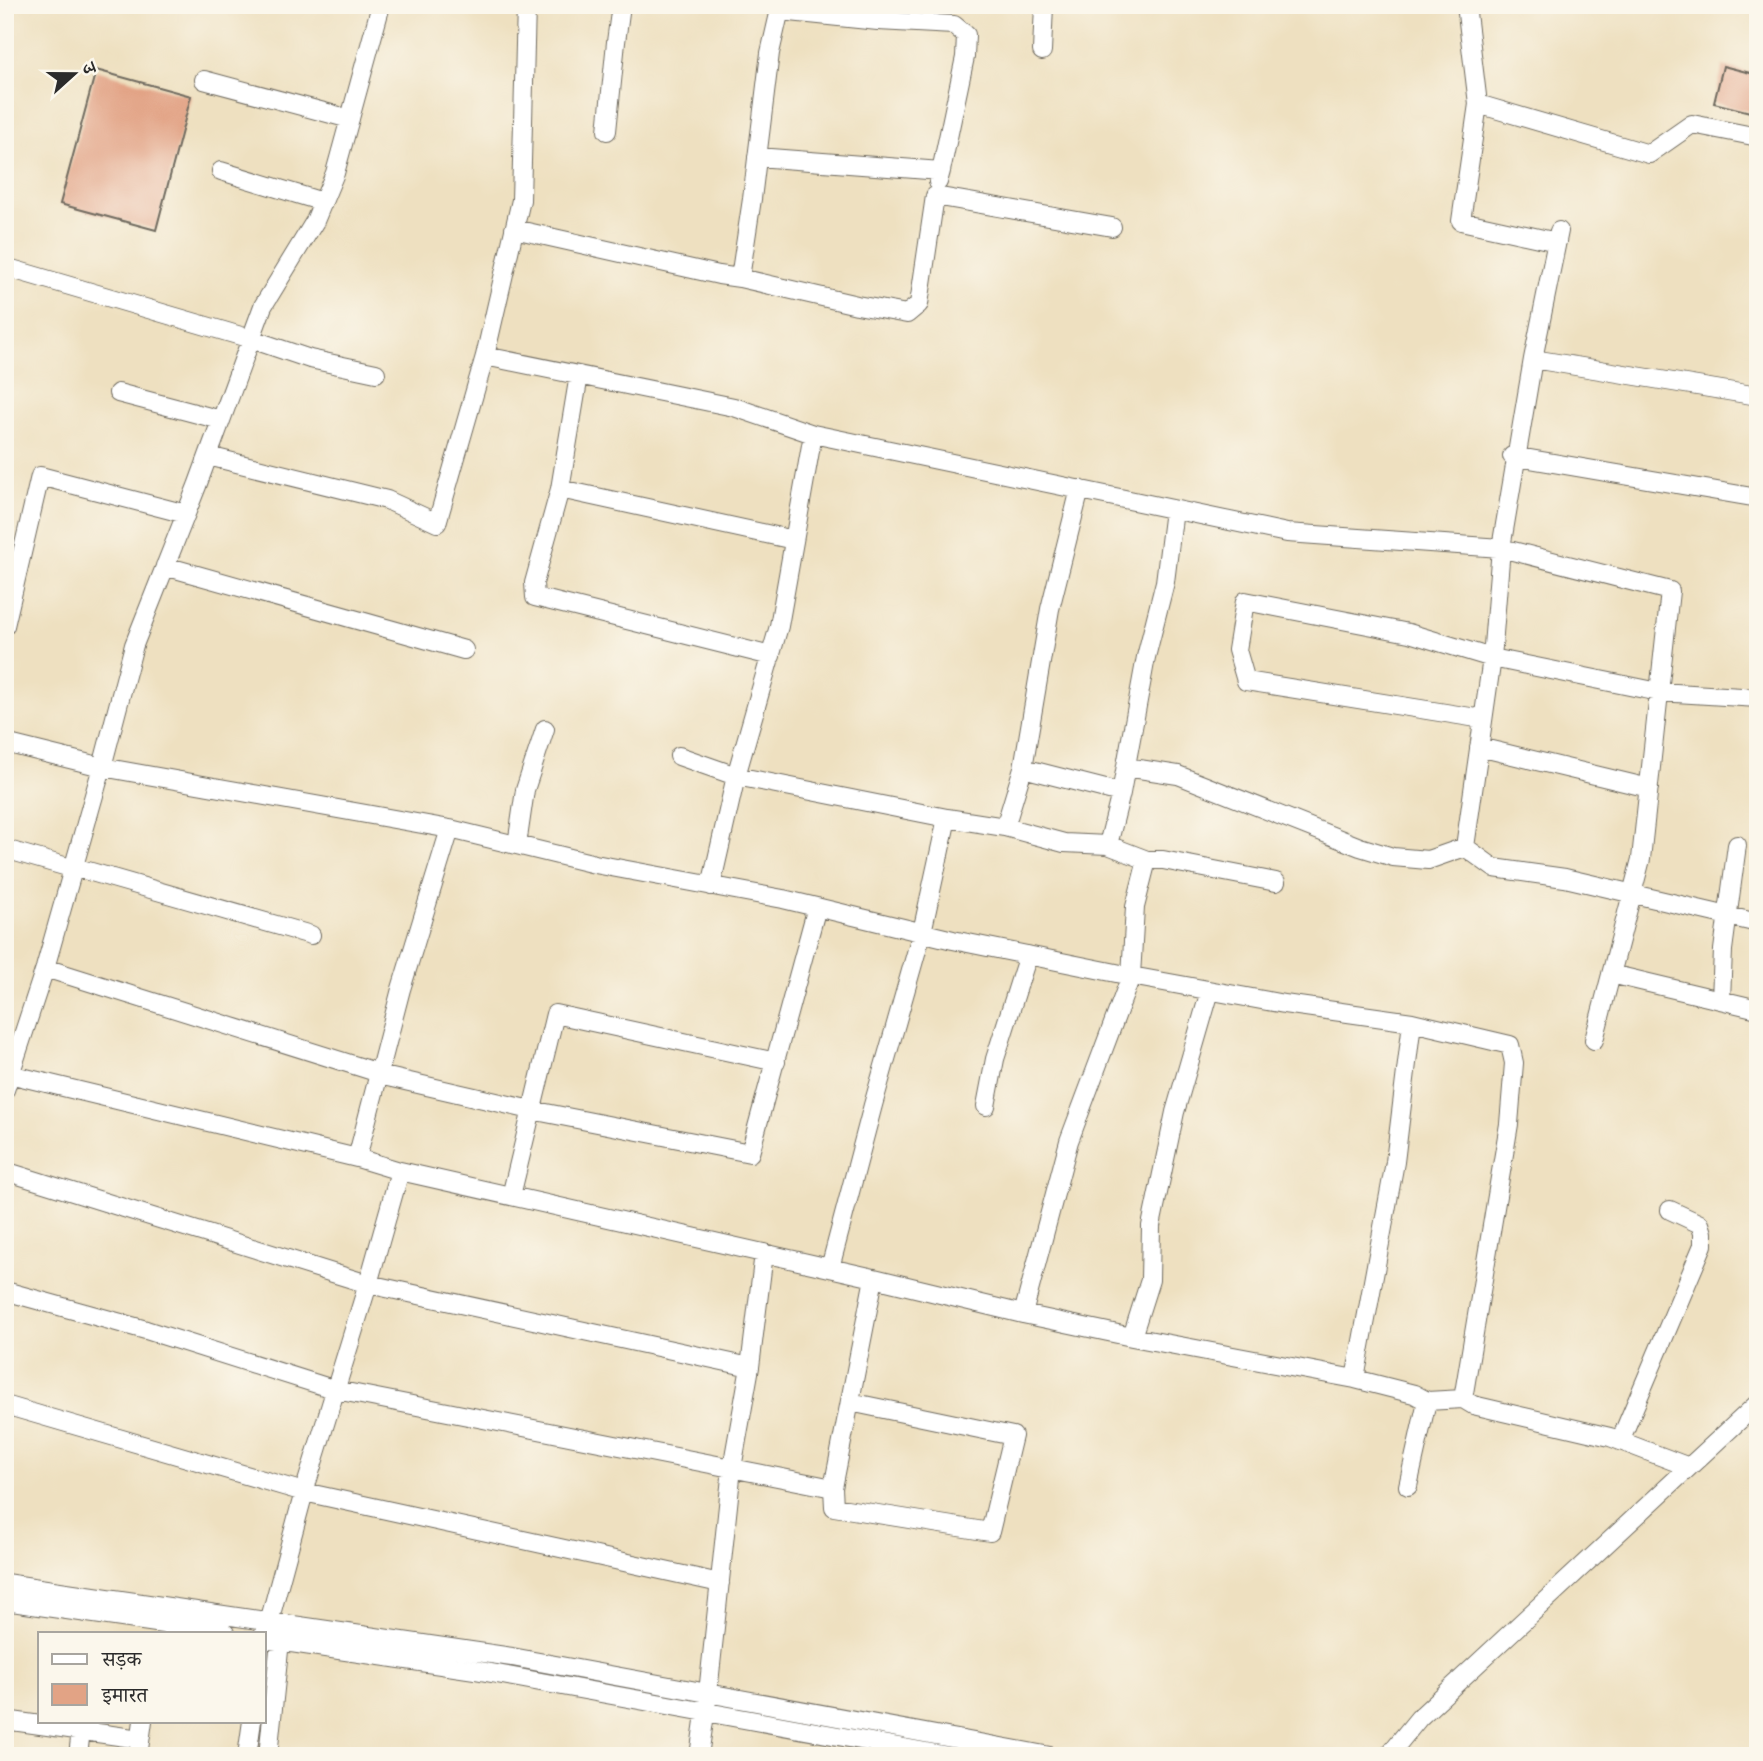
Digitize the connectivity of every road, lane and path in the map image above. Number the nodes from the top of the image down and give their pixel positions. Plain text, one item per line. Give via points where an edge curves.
1 (381, 5) edge
2 (526, 5) edge
3 (621, 5) edge
4 (1044, 5) edge
5 (1466, 5) edge
6 (780, 8) edge
7 (1042, 51) dead end
8 (204, 80) dead end
9 (1478, 104) junction
10 (350, 119) junction
11 (607, 131) dead end
12 (1758, 137) edge
13 (757, 157) junction
14 (221, 171) dead end
15 (941, 171) junction
16 (935, 196) junction
17 (323, 202) junction
18 (1112, 227) dead end
19 (514, 229) junction
20 (5, 267) edge
21 (740, 278) junction
22 (251, 339) junction
23 (485, 356) junction
24 (1533, 359) junction
25 (376, 373) dead end
26 (579, 375) junction
27 (117, 393) dead end
28 (1758, 396) edge
29 (221, 420) junction
30 (813, 434) junction
31 (1515, 456) junction
32 (208, 457) junction
33 (560, 489) junction
34 (1080, 489) junction
35 (1758, 498) edge
36 (1176, 509) junction
37 (186, 514) junction
38 (794, 540) junction
39 (1502, 548) junction
40 (164, 566) junction
41 (5, 626) edge
42 (464, 650) dead end
43 (771, 656) junction
44 (1492, 658) junction
45 (1659, 692) junction
46 (1758, 698) edge
47 (1483, 719) junction
48 (545, 729) dead end
49 (5, 743) edge
50 (1479, 747) junction
51 (679, 756) dead end
52 (102, 767) junction
53 (1126, 767) junction
54 (1023, 768) junction
55 (736, 776) junction
56 (1649, 788) junction
57 (1121, 793) junction
58 (947, 818) junction
59 (1006, 827) junction
60 (450, 829) junction
61 (517, 845) junction
62 (1108, 845) junction
63 (1737, 845) dead end
64 (1465, 847) junction
65 (5, 849) edge
66 (1147, 860) junction
67 (74, 867) junction
68 (1276, 882) dead end
69 (711, 886) junction
70 (1632, 894) junction
71 (817, 907) junction
72 (1729, 916) junction
73 (1758, 923) edge
74 (922, 932) junction
75 (311, 935) dead end
76 (1028, 955) junction
77 (45, 968) junction
78 (1611, 974) junction
79 (1131, 976) junction
80 (1210, 991) junction
81 (1721, 1000) junction
82 (1758, 1009) edge
83 (1412, 1022) junction
84 (1594, 1040) dead end
85 (776, 1062) junction
86 (379, 1073) junction
87 (7, 1079) edge
88 (986, 1106) dead end
89 (531, 1110) junction
90 (356, 1158) junction
91 (5, 1171) edge
92 (400, 1171) junction
93 (511, 1196) junction
94 (1670, 1210) dead end
95 (764, 1253) junction
96 (830, 1268) junction
97 (874, 1278) junction
98 (368, 1284) junction
99 (5, 1291) edge
100 (1023, 1314) junction
101 (1132, 1337) junction
102 (750, 1367) junction
103 (1355, 1379) junction
104 (336, 1390) junction
105 (1462, 1399) junction
106 (1427, 1401) junction
107 (850, 1402) junction
108 (1758, 1403) edge
109 (5, 1405) edge
110 (1620, 1441) junction
111 (1689, 1466) junction
112 (732, 1468) junction
113 (1408, 1486) dead end
114 (834, 1488) junction
115 (304, 1492) junction
116 (5, 1583) edge
117 (720, 1583) junction
118 (5, 1601) edge
119 (154, 1628) edge
120 (211, 1632) edge
121 (259, 1632) edge
122 (269, 1634) edge
123 (707, 1702) junction
124 (5, 1720) edge
125 (252, 1722) edge
126 (81, 1730) junction
127 (140, 1739) edge
128 (78, 1756) edge
129 (247, 1756) edge
130 (268, 1756) edge
131 (699, 1756) edge
132 (948, 1756) edge
133 (1049, 1756) edge
134 (1388, 1756) edge

1 - 10 street
2 - 19 street via 521,200
3 - 11 street
4 - 7 street
5 - 9 street
6 - 13 street
6 - 15 street via 954,25 966,35
8 - 10 street
9 - 12 street via 1649,154 1692,124
9 - 24 street via 1461,221 1558,236
10 - 17 street
13 - 15 street
13 - 21 street
14 - 17 street
15 - 16 street
16 - 18 street
16 - 21 street via 919,304 907,314
17 - 22 street via 263,306
19 - 21 street
19 - 23 street
20 - 22 street
22 - 25 street via 310,359
22 - 29 street
23 - 26 street
23 - 32 street via 437,523 387,500
24 - 28 street
24 - 31 street
26 - 30 street via 734,407
26 - 33 street
27 - 29 street
29 - 32 street
30 - 34 street
30 - 38 street
31 - 35 street
31 - 39 street
32 - 37 street
33 - 38 street
33 - 43 street via 534,583 535,597
34 - 36 street
34 - 54 street via 1050,609
36 - 39 street via 1287,533
36 - 53 street
37 - 40 street
37 - 41 street via 40,477
38 - 43 street
39 - 44 street
39 - 45 street via 1670,591
40 - 42 street
40 - 52 street via 134,645
43 - 55 street
44 - 45 street
44 - 47 street
44 - 47 street via 1409,633 1245,601 1237,650 1246,681
45 - 46 street
45 - 56 street
47 - 50 street
48 - 61 street via 525,790
49 - 52 street
50 - 56 street
50 - 64 street
51 - 55 street
52 - 60 street
52 - 67 street
53 - 57 street
53 - 64 street via 1178,775 1393,857 1428,860
54 - 57 street
54 - 59 street
55 - 58 street
55 - 69 street
56 - 70 street
57 - 62 street
58 - 59 street
58 - 74 street
59 - 62 street via 1063,843
60 - 61 street
60 - 86 street
61 - 69 street
62 - 66 street
63 - 72 street
64 - 70 street via 1494,868
65 - 67 street
66 - 68 street
66 - 79 street via 1135,907
67 - 75 street
67 - 77 street
69 - 71 street
70 - 72 street
70 - 78 street
71 - 74 street
71 - 85 street
72 - 73 street
72 - 81 street
74 - 76 street
74 - 96 street
76 - 79 street
76 - 88 street via 995,1059
77 - 86 street
77 - 87 street
78 - 81 street
78 - 84 street
79 - 80 street
79 - 100 street via 1069,1141
80 - 83 street
80 - 101 street via 1175,1112 1151,1226 1150,1280
81 - 82 street
83 - 103 street via 1395,1162
83 - 105 street via 1510,1045 1514,1063 1509,1124
85 - 89 street via 750,1153
85 - 89 street via 555,1014
86 - 89 street
86 - 90 street
87 - 90 street
89 - 93 street
90 - 92 street
91 - 98 street
92 - 93 street
92 - 98 street
93 - 95 street
94 - 110 street via 1700,1224 1703,1245
95 - 96 street
95 - 102 street
96 - 97 street
97 - 100 street
97 - 107 street
98 - 102 street
98 - 104 street
99 - 104 street
100 - 101 street
101 - 103 street
102 - 112 street
103 - 106 street
104 - 112 street
104 - 115 street
105 - 106 street
105 - 110 street
106 - 113 street
107 - 114 street
107 - 114 street via 1013,1436 990,1532 834,1507
108 - 111 street
109 - 115 street
110 - 111 street
111 - 134 street via 1419,1718
112 - 114 street
112 - 117 street
115 - 117 street
115 - 122 street
116 - 121 street
117 - 123 street
118 - 119 street
119 - 120 street
122 - 123 street via 512,1657
122 - 130 street
123 - 131 street
123 - 132 street
123 - 133 street
124 - 126 street
125 - 129 street
126 - 127 street
126 - 128 street

